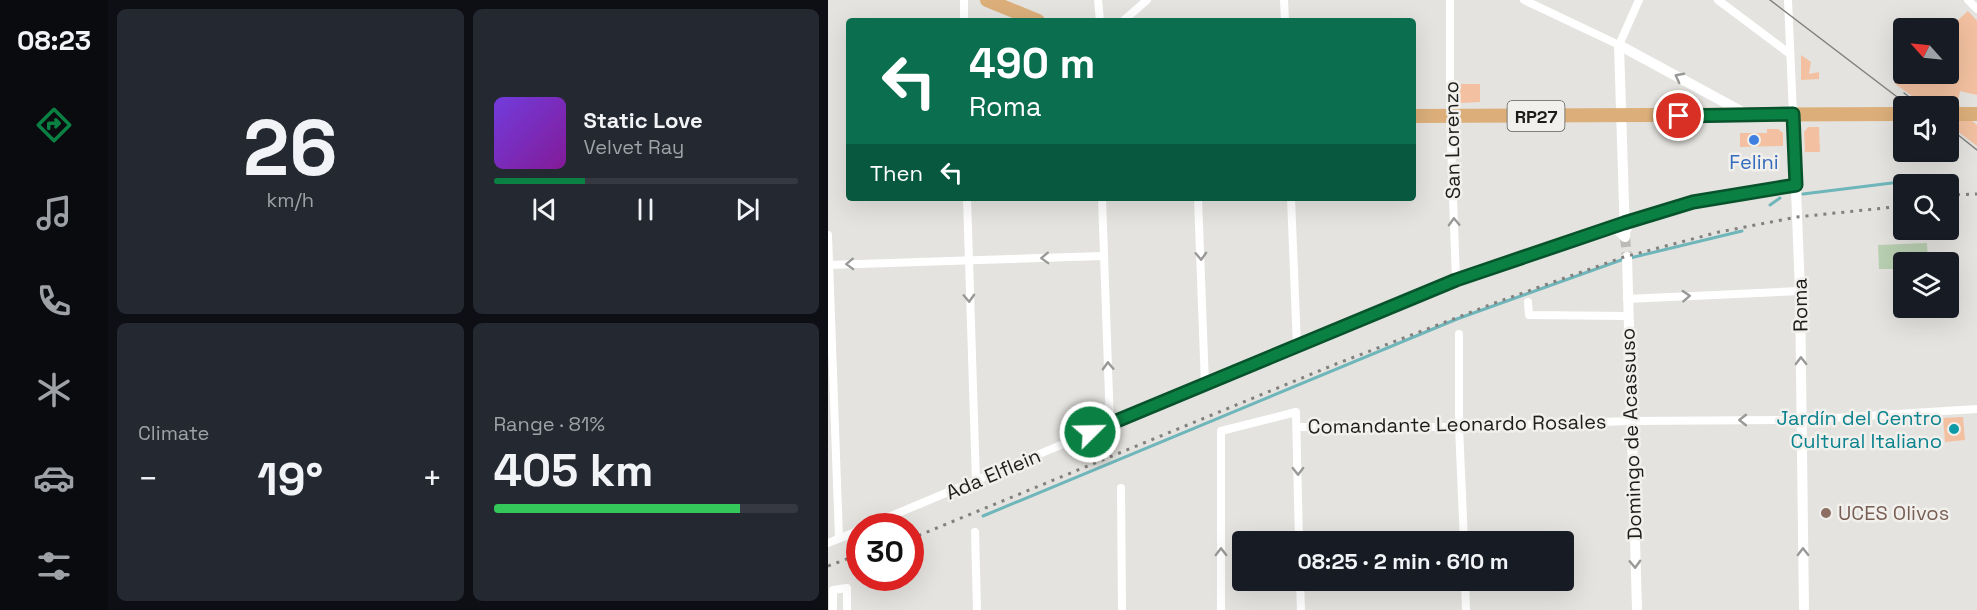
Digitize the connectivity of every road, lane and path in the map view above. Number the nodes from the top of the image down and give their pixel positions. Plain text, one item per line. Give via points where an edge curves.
1 (964, 0) edge
2 (987, 0) edge
3 (1098, 0) edge
4 (1147, 0) edge
5 (1284, 0) edge
6 (1450, 0) edge
7 (1524, 0) edge
8 (1639, 0) edge
9 (1718, 0) edge
10 (1788, 0) edge
11 (1968, 0) edge
12 (1977, 9) edge
13 (964, 18) edge
14 (1031, 18) edge
15 (1100, 18) edge
16 (1126, 18) edge
17 (1285, 18) edge
18 (1619, 45) junction
19 (1790, 54) junction
20 (1793, 114) junction
21 (1893, 114) edge
22 (1959, 114) edge
23 (1977, 114) edge
24 (1749, 115) junction
25 (1416, 116) edge
26 (1450, 116) junction
27 (1622, 116) junction
28 (1796, 185) junction
29 (967, 201) edge
30 (1102, 201) edge
31 (1198, 201) edge
32 (1291, 201) edge
33 (1636, 219) junction
34 (1624, 223) junction
35 (1606, 229) junction
36 (828, 235) edge
37 (1624, 236) junction
38 (1104, 256) junction
39 (1627, 257) tunnel mouth
40 (968, 260) junction
41 (828, 265) edge
42 (1456, 280) junction
43 (1800, 291) junction
44 (1627, 299) junction
45 (1528, 302) dead end
46 (1628, 316) junction
47 (1459, 334) dead end
48 (1297, 346) junction
49 (1205, 385) junction
50 (1977, 409) edge
51 (1801, 420) junction
52 (1631, 421) junction
53 (1110, 424) junction
54 (1297, 427) junction
55 (1459, 427) junction
56 (976, 482) junction
57 (1121, 488) dead end
58 (899, 513) edge
59 (1299, 531) edge
60 (1464, 531) edge
61 (975, 532) dead end
62 (846, 535) edge
63 (839, 538) junction
64 (828, 543) edge
65 (1300, 591) edge
66 (1465, 591) edge
67 (833, 610) edge
68 (847, 610) edge
69 (977, 610) edge
70 (1122, 610) edge
71 (1221, 610) edge
72 (1301, 610) edge
73 (1466, 610) edge
74 (1637, 610) edge
75 (1804, 610) edge

1 - 13 street
2 - 14 main road
3 - 15 street
4 - 16 street
5 - 17 street
6 - 26 street, San Lorenzo
7 - 18 street
8 - 18 street
9 - 19 street
10 - 19 street, Roma
11 - 12 street
24 -> 18 street
18 - 27 street
19 - 20 street, Roma
20 - 21 main road, RP27
20 - 24 main road, RP27
20 - 28 street, Roma
22 - 23 main road
24 - 27 main road, RP27
25 - 26 main road, RP27
26 - 27 main road, RP27
42 -> 26 street, San Lorenzo
27 - 34 street
28 - 33 street, Ada Elflein via 1693,202
28 - 43 street, Roma
29 - 40 street
30 - 38 street
31 -> 49 street
32 - 48 street
33 - 34 street, Ada Elflein
33 - 37 street
34 - 35 street, Ada Elflein
34 - 37 street
35 - 37 street via 1618,230
35 - 42 street, Ada Elflein
36 - 41 street
38 -> 40 street
53 -> 38 street
39 - 44 street, Domingo de Acassuso
40 -> 41 street
40 -> 56 street
41 - 63 street
42 - 48 street, Ada Elflein
44 -> 43 street
51 -> 43 street, Roma
44 - 46 street, Domingo de Acassuso
45 - 46 street via 1529,315
46 - 52 street, Domingo de Acassuso
47 - 55 street
48 - 49 street, Ada Elflein
49 - 53 street, Ada Elflein
50 - 51 street, Comandante Leonardo Rosales
51 -> 52 street, Comandante Leonardo Rosales
75 -> 51 street, Roma
52 - 55 street, Comandante Leonardo Rosales
52 -> 74 street, Domingo de Acassuso
53 - 56 street, Ada Elflein
54 - 55 street, Comandante Leonardo Rosales
54 -> 59 street
71 -> 54 street, Comandante Leonardo Rosales via 1221,431 1296,412
55 - 60 street
56 - 58 street, Ada Elflein
57 - 70 street
61 - 69 street
62 - 63 street
63 - 64 street
65 - 72 street
66 - 73 street
67 - 68 street via 833,590 847,588

